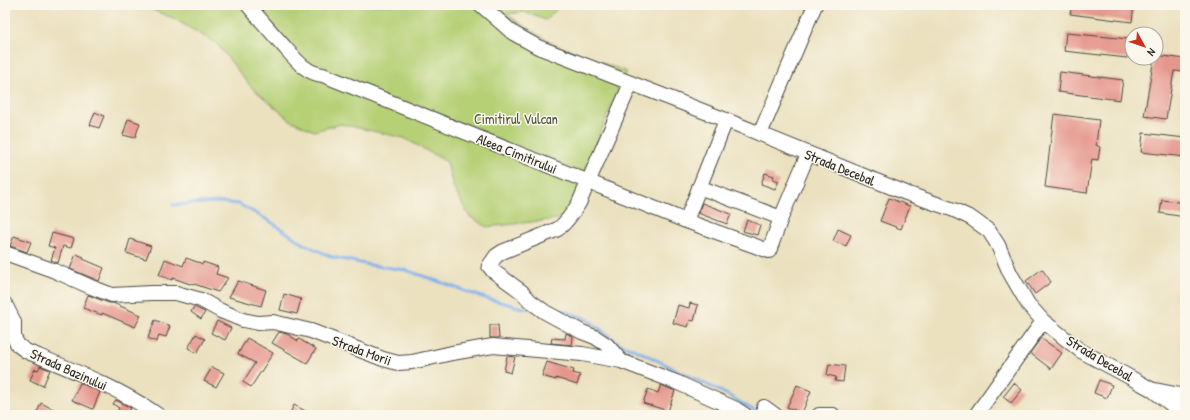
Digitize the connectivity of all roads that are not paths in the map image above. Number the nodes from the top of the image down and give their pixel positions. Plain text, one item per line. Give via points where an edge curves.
1 (248, 5) edge
2 (481, 5) edge
3 (815, 5) edge
4 (631, 83) junction
5 (726, 120) junction
6 (760, 134) junction
7 (808, 154) junction
8 (588, 182) junction
9 (699, 187) junction
10 (781, 218) junction
11 (686, 221) junction
12 (5, 253) edge
13 (5, 304) edge
14 (1043, 321) junction
15 (621, 361) junction
16 (1151, 389) junction
17 (1185, 396) edge
18 (1185, 406) edge
19 (158, 415) edge
20 (745, 415) edge
21 (819, 415) edge
22 (833, 415) edge
23 (976, 415) edge
24 (1185, 415) edge

1 - 8 street, Aleea Cimitirului via 290,54 302,66 316,74
2 - 4 street, Strada Decebal via 513,33 538,47
3 - 6 street
4 - 5 street, Strada Decebal
4 - 8 street
5 - 6 street, Strada Decebal
5 - 9 street
6 - 7 street, Strada Decebal
7 - 10 street
7 - 14 street, Strada Decebal via 971,218 989,231 1028,304
8 - 11 street, Aleea Cimitirului
8 - 15 street via 574,212 558,229 502,252 489,266 545,312 607,345
9 - 10 street
9 - 11 street
10 - 11 street, Aleea Cimitirului via 769,251
12 - 15 street, Strada Morii via 112,295 176,293 201,300 243,320 273,322 311,331 398,363 493,346 582,354
13 - 19 street, Strada Bazinului via 14,322 14,338 26,351 89,376 138,401
14 - 16 street, Strada Decebal via 1081,351
14 - 23 street
15 - 20 street, Strada Morii via 676,382
16 - 17 street, Strada Decebal
16 - 24 street, Strada Decebal
18 - 24 main road
21 - 22 street

